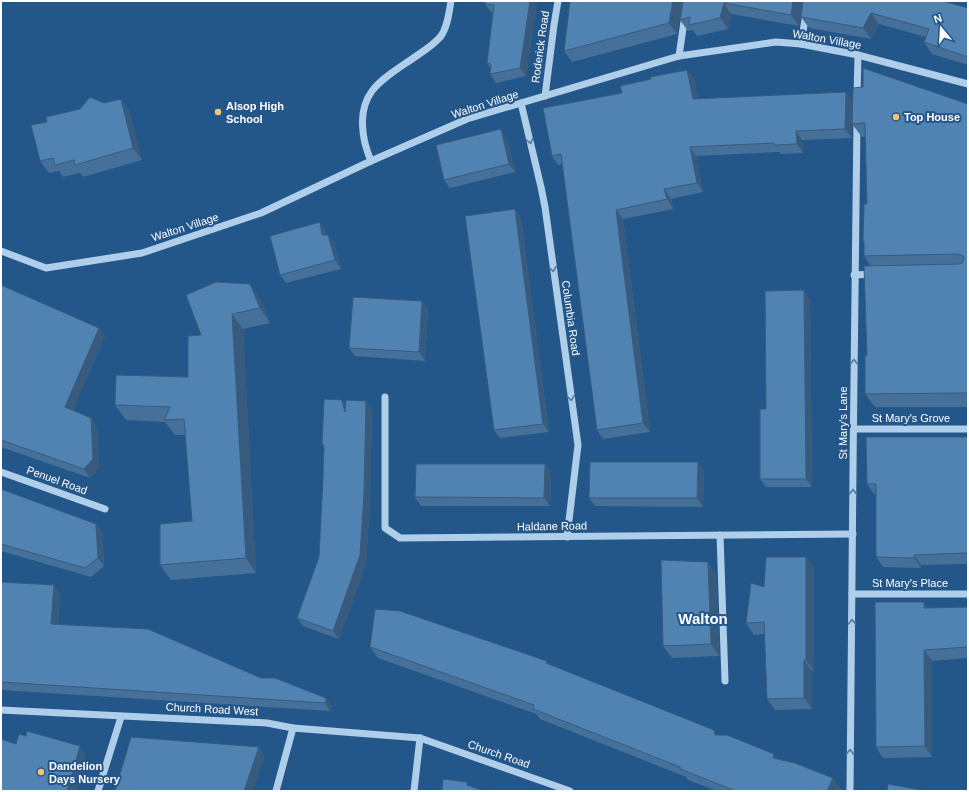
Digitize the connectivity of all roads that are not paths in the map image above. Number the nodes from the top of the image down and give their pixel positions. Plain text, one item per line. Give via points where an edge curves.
1 (451, 1) edge
2 (558, 1) edge
3 (687, 1) edge
4 (808, 1) edge
5 (801, 44) junction
6 (858, 55) junction
7 (679, 56) junction
8 (968, 84) edge
9 (545, 96) junction
10 (857, 101) edge
11 (521, 103) junction
12 (857, 117) edge
13 (371, 161) junction
14 (1, 251) edge
15 (884, 274) edge
16 (854, 275) junction
17 (385, 397) dead end
18 (854, 429) junction
19 (968, 429) edge
20 (1, 472) edge
21 (105, 509) dead end
22 (853, 534) junction
23 (720, 535) junction
24 (567, 537) junction
25 (852, 594) junction
26 (968, 594) edge
27 (725, 681) dead end
28 (1, 710) edge
29 (122, 716) junction
30 (293, 728) junction
31 (420, 738) junction
32 (98, 791) edge
33 (276, 791) edge
34 (414, 791) edge
35 (570, 791) edge
36 (850, 791) edge

1 - 13 street via 441,36 381,83 367,100 363,133
2 - 9 street, Roderick Road
3 - 7 street
4 - 5 street
5 - 6 street, Walton Village
5 - 7 street, Walton Village via 776,42
6 - 8 street, Walton Village
6 - 10 street
7 - 9 street, Walton Village
9 - 11 street, Walton Village
11 - 13 street, Walton Village via 467,119
11 -> 24 street, Columbia Road via 545,207 578,445
12 - 16 street, St Mary's Lane
13 - 14 street, Walton Village via 261,213 142,253 46,268
15 - 16 street
18 -> 16 street, St Mary's Lane
17 - 24 street, Haldane Road via 384,528 400,538
18 - 19 street, St Mary's Grove
22 -> 18 street, St Mary's Lane
20 - 21 street, Penuel Road
22 - 23 street, Haldane Road
22 - 25 street, St Mary's Lane
23 - 24 street, Haldane Road
23 - 27 street
25 - 26 street, St Mary's Place
36 -> 25 street, St Mary's Lane
28 - 29 street, Church Road West
29 - 30 street, Church Road West via 267,723
29 - 32 street
30 - 31 street, Church Road West
30 - 33 street
31 - 34 street
31 - 35 street, Church Road

